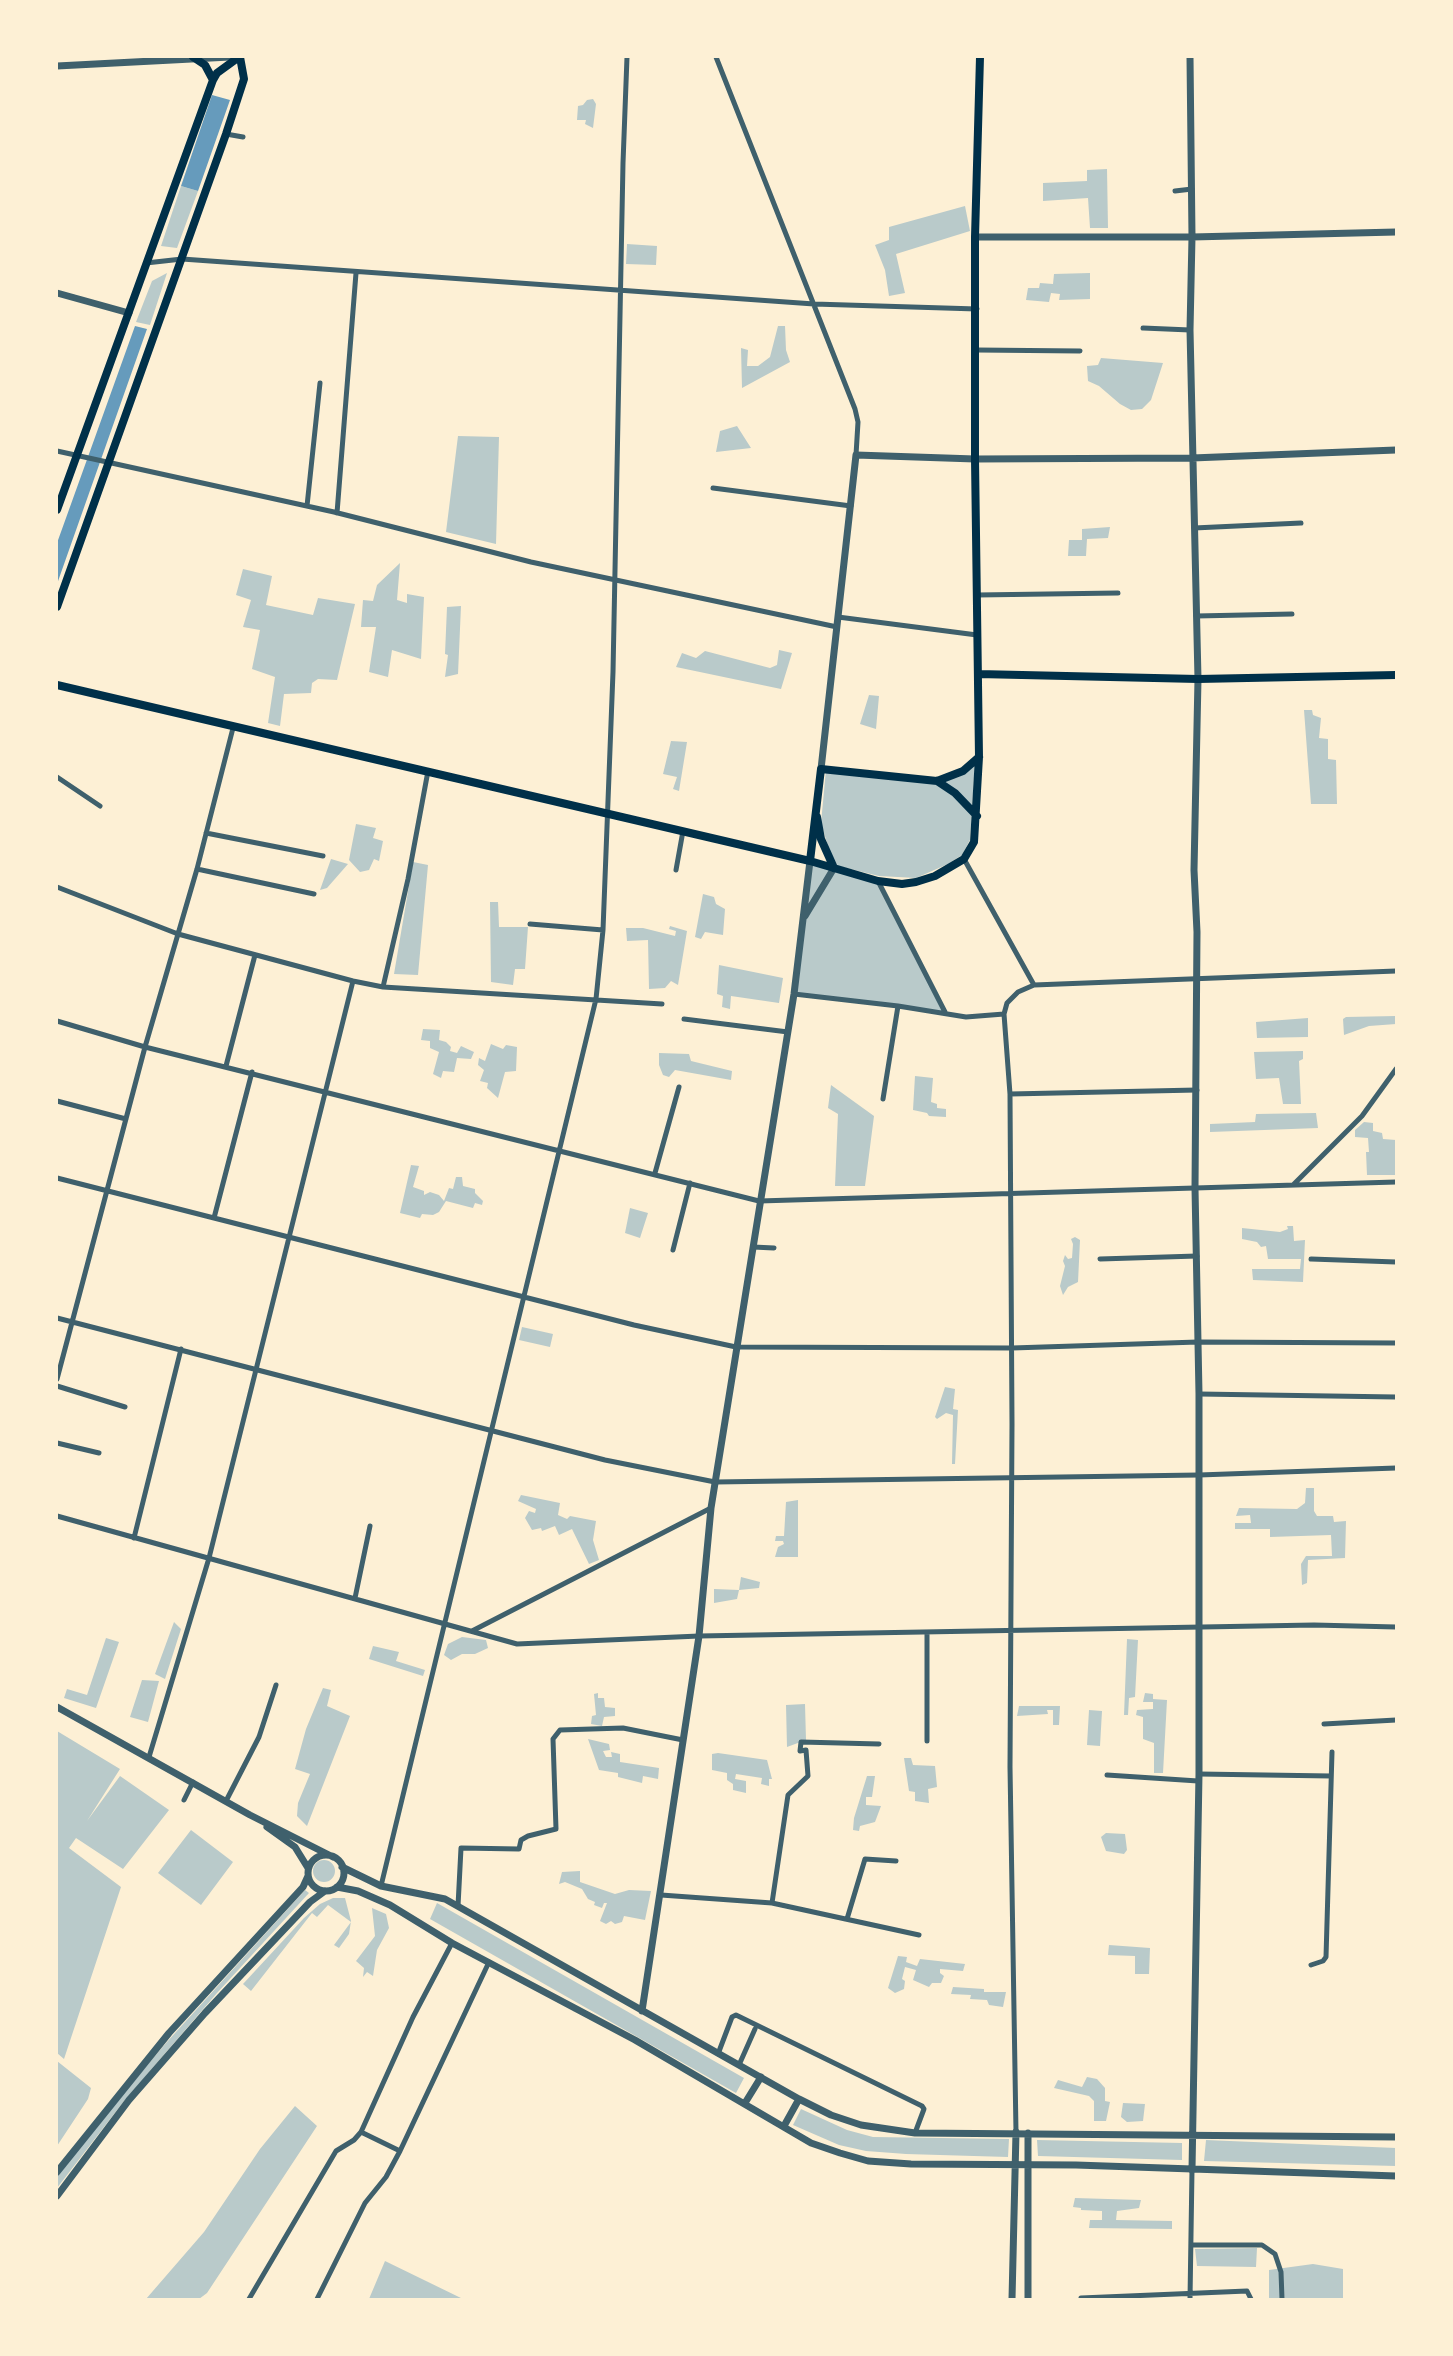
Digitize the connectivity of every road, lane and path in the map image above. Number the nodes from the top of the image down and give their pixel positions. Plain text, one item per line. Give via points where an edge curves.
1 (193, 57) edge
2 (230, 57) edge
3 (240, 57) edge
4 (627, 57) edge
5 (716, 57) edge
6 (980, 57) edge
7 (1190, 57) edge
8 (155, 58) edge
9 (57, 66) edge
10 (213, 80) junction
11 (226, 134) junction
12 (243, 137) dead end
13 (1192, 189) junction
14 (1175, 191) dead end
15 (1396, 232) edge
16 (975, 237) junction
17 (1192, 237) junction
18 (182, 259) junction
19 (146, 263) junction
20 (356, 273) junction
21 (622, 291) junction
22 (57, 293) edge
23 (814, 304) junction
24 (977, 309) junction
25 (129, 314) junction
26 (1143, 327) dead end
27 (1190, 330) junction
28 (977, 350) junction
29 (1080, 351) dead end
30 (320, 383) dead end
31 (57, 450) edge
32 (1396, 450) edge
33 (81, 454) junction
34 (856, 454) junction
35 (1192, 458) junction
36 (975, 459) junction
37 (106, 460) junction
38 (713, 488) dead end
39 (307, 506) junction
40 (851, 506) junction
41 (57, 510) edge
42 (337, 513) junction
43 (1301, 523) dead end
44 (1194, 528) junction
45 (614, 578) junction
46 (1118, 593) dead end
47 (977, 595) junction
48 (57, 607) edge
49 (1292, 614) dead end
50 (1196, 616) junction
51 (838, 617) junction
52 (837, 627) junction
53 (977, 635) junction
54 (978, 674) junction
55 (1396, 675) edge
56 (1198, 679) junction
57 (57, 685) edge
58 (232, 728) junction
59 (979, 757) junction
60 (821, 769) junction
61 (428, 771) junction
62 (57, 777) edge
63 (937, 781) junction
64 (816, 803) junction
65 (100, 806) dead end
66 (607, 813) junction
67 (976, 816) junction
68 (683, 831) junction
69 (206, 833) junction
70 (323, 856) dead end
71 (964, 859) junction
72 (810, 861) junction
73 (834, 868) junction
74 (197, 869) junction
75 (676, 870) dead end
76 (878, 881) junction
77 (57, 887) edge
78 (314, 894) dead end
79 (802, 921) junction
80 (530, 924) dead end
81 (603, 930) junction
82 (178, 934) junction
83 (255, 955) junction
84 (1396, 970) edge
85 (1197, 978) junction
86 (353, 981) junction
87 (1034, 985) junction
88 (383, 987) junction
89 (794, 994) junction
90 (596, 999) junction
91 (662, 1004) dead end
92 (898, 1006) junction
93 (945, 1012) junction
94 (1004, 1014) junction
95 (684, 1019) dead end
96 (57, 1021) edge
97 (788, 1032) junction
98 (145, 1047) junction
99 (226, 1066) junction
100 (1396, 1069) edge
101 (252, 1072) junction
102 (679, 1087) dead end
103 (1197, 1090) junction
104 (324, 1092) junction
105 (1010, 1094) junction
106 (883, 1099) dead end
107 (57, 1101) edge
108 (126, 1119) junction
109 (560, 1149) junction
110 (655, 1173) junction
111 (57, 1178) edge
112 (1396, 1182) edge
113 (690, 1183) junction
114 (1293, 1185) junction
115 (1196, 1188) junction
116 (108, 1190) junction
117 (1010, 1195) junction
118 (759, 1201) junction
119 (214, 1218) junction
120 (288, 1235) junction
121 (753, 1247) junction
122 (774, 1248) dead end
123 (673, 1250) dead end
124 (1197, 1256) junction
125 (1100, 1259) dead end
126 (1311, 1259) dead end
127 (1396, 1262) edge
128 (524, 1296) junction
129 (57, 1318) edge
130 (73, 1322) junction
131 (1198, 1342) junction
132 (1396, 1343) edge
133 (736, 1347) junction
134 (181, 1348) junction
135 (1012, 1348) junction
136 (255, 1369) junction
137 (57, 1379) edge
138 (57, 1386) edge
139 (1199, 1394) junction
140 (1396, 1397) edge
141 (125, 1407) dead end
142 (492, 1430) junction
143 (57, 1443) edge
144 (99, 1453) dead end
145 (1396, 1468) edge
146 (1199, 1475) junction
147 (1012, 1478) junction
148 (715, 1482) junction
149 (711, 1508) junction
150 (57, 1516) edge
151 (370, 1526) dead end
152 (134, 1538) junction
153 (209, 1558) junction
154 (355, 1598) junction
155 (445, 1624) junction
156 (1396, 1627) edge
157 (1199, 1628) junction
158 (1013, 1630) junction
159 (472, 1631) junction
160 (927, 1633) junction
161 (699, 1636) junction
162 (276, 1685) dead end
163 (57, 1707) edge
164 (1396, 1720) edge
165 (1324, 1724) dead end
166 (683, 1740) junction
167 (927, 1741) dead end
168 (879, 1744) dead end
169 (1332, 1752) dead end
170 (149, 1757) junction
171 (1107, 1775) dead end
172 (1331, 1776) junction
173 (1198, 1777) junction
174 (193, 1782) junction
175 (184, 1800) dead end
176 (226, 1801) junction
177 (250, 1815) junction
178 (333, 1857) junction
179 (896, 1862) dead end
180 (342, 1867) junction
181 (308, 1872) junction
182 (381, 1886) junction
183 (338, 1887) junction
184 (324, 1891) junction
185 (661, 1895) junction
186 (772, 1903) junction
187 (458, 1906) junction
188 (847, 1919) junction
189 (919, 1935) dead end
190 (452, 1943) junction
191 (489, 1962) junction
192 (1311, 1965) dead end
193 (642, 2011) junction
194 (755, 2029) dead end
195 (718, 2054) junction
196 (739, 2065) junction
197 (761, 2077) junction
198 (800, 2099) junction
199 (745, 2103) junction
200 (784, 2127) junction
201 (361, 2132) junction
202 (1016, 2132) junction
203 (915, 2133) junction
204 (1028, 2133) junction
205 (1191, 2136) junction
206 (1396, 2137) edge
207 (400, 2151) junction
208 (1016, 2164) junction
209 (1028, 2164) junction
210 (1192, 2170) junction
211 (57, 2172) edge
212 (1396, 2176) edge
213 (57, 2196) edge
214 (1191, 2245) junction
215 (1190, 2297) edge
216 (1081, 2298) edge
217 (249, 2299) edge
218 (317, 2299) edge
219 (1012, 2299) edge
220 (1028, 2299) edge
221 (1251, 2299) edge
222 (1282, 2299) edge

1 - 2 street
1 - 8 street
1 - 10 main road via 205,64
3 - 10 main road
3 - 11 main road via 244,79
4 - 21 street
5 - 23 street
6 - 16 main road
7 - 13 street
8 - 9 street
10 - 19 main road
11 - 12 street
11 - 18 main road
13 - 14 street
13 - 17 street
15 - 17 street
16 - 17 street
16 - 24 main road
17 - 27 street
18 - 19 street
18 - 20 street
18 - 37 main road
19 - 25 main road
20 - 21 street
20 - 42 street
21 - 23 street
21 - 45 street
22 - 25 street
23 - 24 street
23 - 34 street via 855,409
24 - 28 main road
25 - 33 main road
26 - 27 street
27 - 35 street
28 - 29 street
28 - 36 main road
30 - 39 street
31 - 33 street
32 - 35 street
33 - 37 street
33 - 41 main road
34 - 36 street
34 - 40 street
35 - 36 street
35 - 44 street
36 - 47 main road
37 - 39 street
37 - 48 main road
38 - 40 street
39 - 42 street
40 - 51 street
42 - 45 street via 471,549
43 - 44 street
44 - 50 street
45 - 52 street
45 - 66 street
46 - 47 street
47 - 53 main road
49 - 50 street
50 - 56 street
51 - 52 street
51 - 53 street
52 - 60 street
53 - 54 main road
54 - 56 main road
54 - 59 main road
55 - 56 main road
56 - 85 street via 1194,870
57 - 58 main road
58 - 61 main road
58 - 69 street
59 - 63 main road via 963,771
59 - 67 main road
60 - 63 main road
60 - 64 main road
61 - 66 main road
61 - 88 street
62 - 65 street
63 - 67 main road via 955,793
64 - 72 main road
64 - 73 main road via 821,838
66 - 68 main road
66 - 81 street
67 - 71 main road via 974,842
68 - 72 main road
68 - 75 street
69 - 70 street
69 - 74 street
71 - 76 main road via 916,882
71 - 87 street
72 - 73 main road
72 - 79 street
73 - 76 main road
73 - 79 street
74 - 78 street
74 - 82 street
76 - 93 street
77 - 82 street
79 - 89 street
80 - 81 street
81 - 90 street
82 - 83 street
82 - 98 street
83 - 86 street
83 - 99 street
84 - 85 street
85 - 87 street
85 - 103 street
86 - 88 street
86 - 104 street
87 - 94 street via 1018,992 1007,1003
88 - 90 street
89 - 92 street
89 - 97 street
90 - 91 street
90 - 109 street
92 - 93 street
92 - 106 street
93 - 94 street via 966,1017
94 - 105 street
95 - 97 street
96 - 98 street
97 - 118 street
98 - 99 street
98 - 108 street
99 - 101 street
100 - 114 street via 1362,1116
101 - 104 street
101 - 119 street
102 - 110 street
103 - 105 street
103 - 115 street
104 - 109 street
104 - 120 street
105 - 117 street
107 - 108 street
108 - 116 street
109 - 110 street
109 - 128 street
110 - 113 street
111 - 116 street
112 - 114 street
113 - 118 street
113 - 123 street
114 - 115 street
115 - 117 street
115 - 124 street
116 - 119 street
116 - 130 street
117 - 118 street
117 - 135 street
118 - 121 street
119 - 120 street
120 - 128 street
120 - 136 street
121 - 122 street
121 - 133 street
124 - 125 street
124 - 131 street
126 - 127 street
128 - 133 street
128 - 142 street
129 - 130 street
130 - 134 street
130 - 137 street
131 - 132 street
131 - 135 street
131 - 139 street
133 - 135 street
133 - 148 street
134 - 136 street
134 - 152 street
135 - 147 street
136 - 142 street
136 - 153 street
138 - 141 street
139 - 140 street
139 - 146 street
142 - 148 street via 605,1460
142 - 155 street
143 - 144 street
145 - 146 street
146 - 147 street
146 - 157 street
147 - 148 street
147 - 158 street
148 - 149 street
149 - 159 street
149 - 161 street
150 - 152 street
151 - 154 street
152 - 153 street
153 - 154 street
153 - 170 street
154 - 155 street
155 - 159 street
155 - 182 street
156 - 157 street
157 - 158 street
157 - 173 street
158 - 160 street
158 - 202 street via 1010,1767
159 - 161 street via 517,1644
160 - 161 street
160 - 167 street
161 - 166 street
162 - 176 street via 259,1737
163 - 170 street
164 - 165 street
166 - 185 street
166 - 187 street via 623,1728 560,1730 553,1739 556,1829 528,1836 521,1840 519,1849 460,1849
168 - 186 street via 801,1742 800,1751 806,1750 808,1776 788,1795
169 - 172 street
170 - 174 street
171 - 173 street
172 - 173 street
172 - 192 street via 1326,1957
173 - 205 street
174 - 175 street
174 - 176 street
176 - 177 street
177 - 178 street
177 - 181 street via 295,1847
178 - 180 street
178 - 181 street via 318,1857
179 - 188 street via 865,1859
180 - 182 street
180 - 183 street via 344,1875
181 - 184 street via 313,1887
181 - 211 street via 303,1887 169,2033
182 - 187 street via 426,1894
183 - 184 street
183 - 190 street via 390,1905
184 - 213 street via 204,2013 129,2100
185 - 186 street
185 - 193 street
186 - 188 street
187 - 193 street
188 - 189 street
190 - 191 street
190 - 201 street via 417,2007
191 - 199 street
191 - 207 street
193 - 195 street
194 - 196 street
195 - 196 street
195 - 203 street via 736,2015 922,2106
196 - 197 street
197 - 198 street
197 - 199 street
198 - 200 street
198 - 203 street via 861,2125
199 - 200 street
200 - 208 street via 811,2143 868,2161
201 - 207 street
201 - 217 street via 336,2151
202 - 203 street
202 - 204 street
202 - 208 street
204 - 205 street
204 - 209 street
205 - 206 street
205 - 210 street
207 - 218 street via 365,2203
208 - 209 street
208 - 219 street
209 - 210 street
209 - 220 street
210 - 212 street
210 - 214 street
214 - 215 street
214 - 222 street via 1262,2245 1275,2254 1281,2272
215 - 216 street
215 - 221 street via 1247,2291

